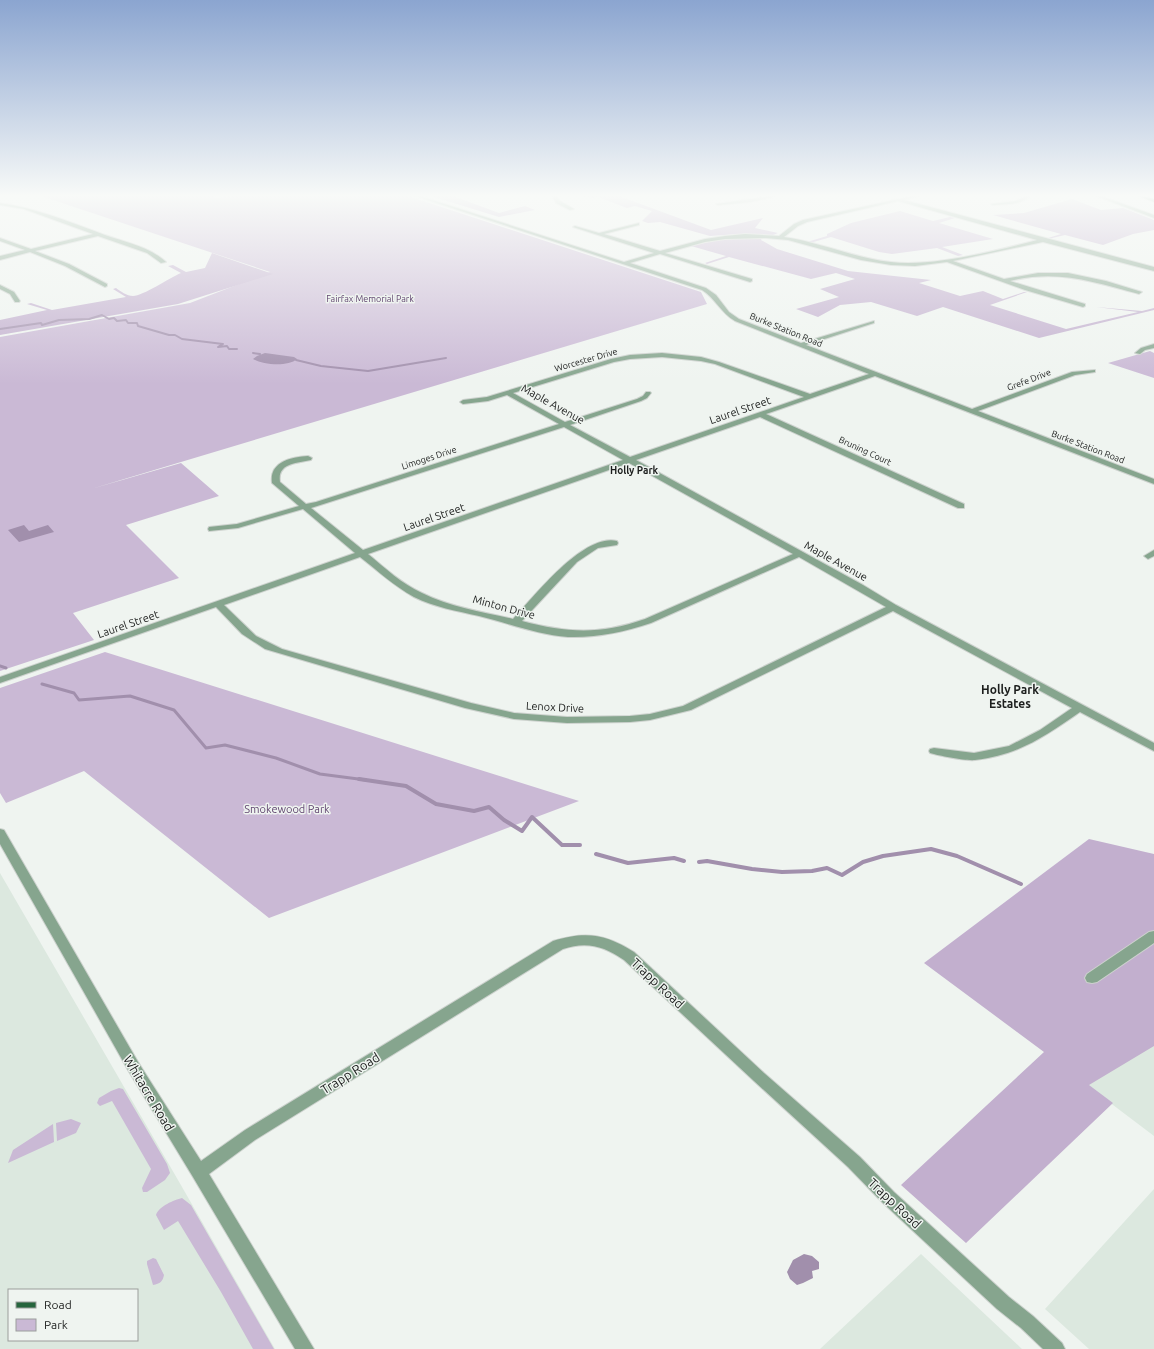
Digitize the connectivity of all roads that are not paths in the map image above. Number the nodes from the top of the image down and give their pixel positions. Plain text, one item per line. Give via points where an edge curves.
1 (52, 259) edge
2 (159, 259) edge
3 (612, 259) edge
4 (638, 259) edge
5 (682, 259) edge
6 (862, 259) edge
7 (957, 259) edge
8 (1116, 259) edge
9 (948, 261) junction
10 (163, 262) dead end
11 (625, 263) junction
12 (1154, 269) edge
13 (750, 280) dead end
14 (1004, 281) junction
15 (105, 285) dead end
16 (0, 287) edge
17 (1139, 292) dead end
18 (18, 301) dead end
19 (1083, 305) dead end
20 (872, 322) dead end
21 (800, 345) junction
22 (1154, 346) edge
23 (1138, 353) dead end
24 (1093, 371) dead end
25 (875, 374) junction
26 (508, 393) junction
27 (648, 393) dead end
28 (809, 396) junction
29 (463, 402) dead end
30 (973, 411) junction
31 (760, 414) junction
32 (565, 425) junction
33 (308, 458) dead end
34 (630, 460) junction
35 (1154, 482) edge
36 (960, 506) dead end
37 (305, 507) junction
38 (212, 530) dead end
39 (614, 543) dead end
40 (361, 554) junction
41 (799, 554) junction
42 (218, 604) junction
43 (893, 607) junction
44 (515, 623) junction
45 (0, 680) edge
46 (1079, 708) junction
47 (1154, 748) edge
48 (934, 751) dead end
49 (0, 833) edge
50 (1154, 936) edge
51 (1092, 978) dead end
52 (199, 1172) junction
53 (305, 1349) edge
54 (1056, 1349) edge

1 - 15 street
2 - 10 street
3 - 11 street, Burke Station Road
4 - 11 street
5 - 13 street
6 - 9 street via 879,263 916,265
7 - 9 street
8 - 12 street
9 - 14 street
11 - 21 street, Burke Station Road via 708,291 734,319
14 - 17 street via 1037,274 1062,274
14 - 19 street
16 - 18 street via 12,293
20 - 21 street
21 - 25 street, Burke Station Road
22 - 23 street
24 - 30 street, Grefe Drive via 1074,373
25 - 28 street, Laurel Street
25 - 30 street, Burke Station Road
26 - 28 street, Worcester Drive via 613,360 662,355 713,362
26 - 29 street, Worcester Drive
26 - 32 street, Maple Avenue
27 - 32 street, Limoges Drive via 639,400
28 - 31 street, Laurel Street
30 - 35 street, Burke Station Road
31 - 34 street, Laurel Street
31 - 36 street, Bruning Court
32 - 34 street, Maple Avenue
32 - 37 street, Limoges Drive
33 - 37 street, Minton Drive via 283,464 274,478 280,488
34 - 40 street, Laurel Street
34 - 41 street, Maple Avenue
37 - 38 street, Limoges Drive via 238,526
37 - 40 street, Minton Drive
39 - 44 street via 596,546 574,560
40 - 42 street, Laurel Street
40 - 44 street, Minton Drive via 396,582 418,595 435,602
41 - 43 street, Maple Avenue
41 - 44 street, Minton Drive via 625,629 567,634
42 - 43 street, Lenox Drive via 254,641 279,651 488,711 540,719 593,721 650,717 687,708
42 - 45 street, Laurel Street
43 - 46 street, Maple Avenue
46 - 47 street, Maple Avenue
46 - 48 street via 1044,732 1012,749 974,757
49 - 52 street, Whitacre Road via 132,1066
50 - 51 street
52 - 53 street, Whitacre Road
52 - 54 street, Trapp Road via 250,1135 558,945 580,939 605,941 630,956 854,1162 934,1240

